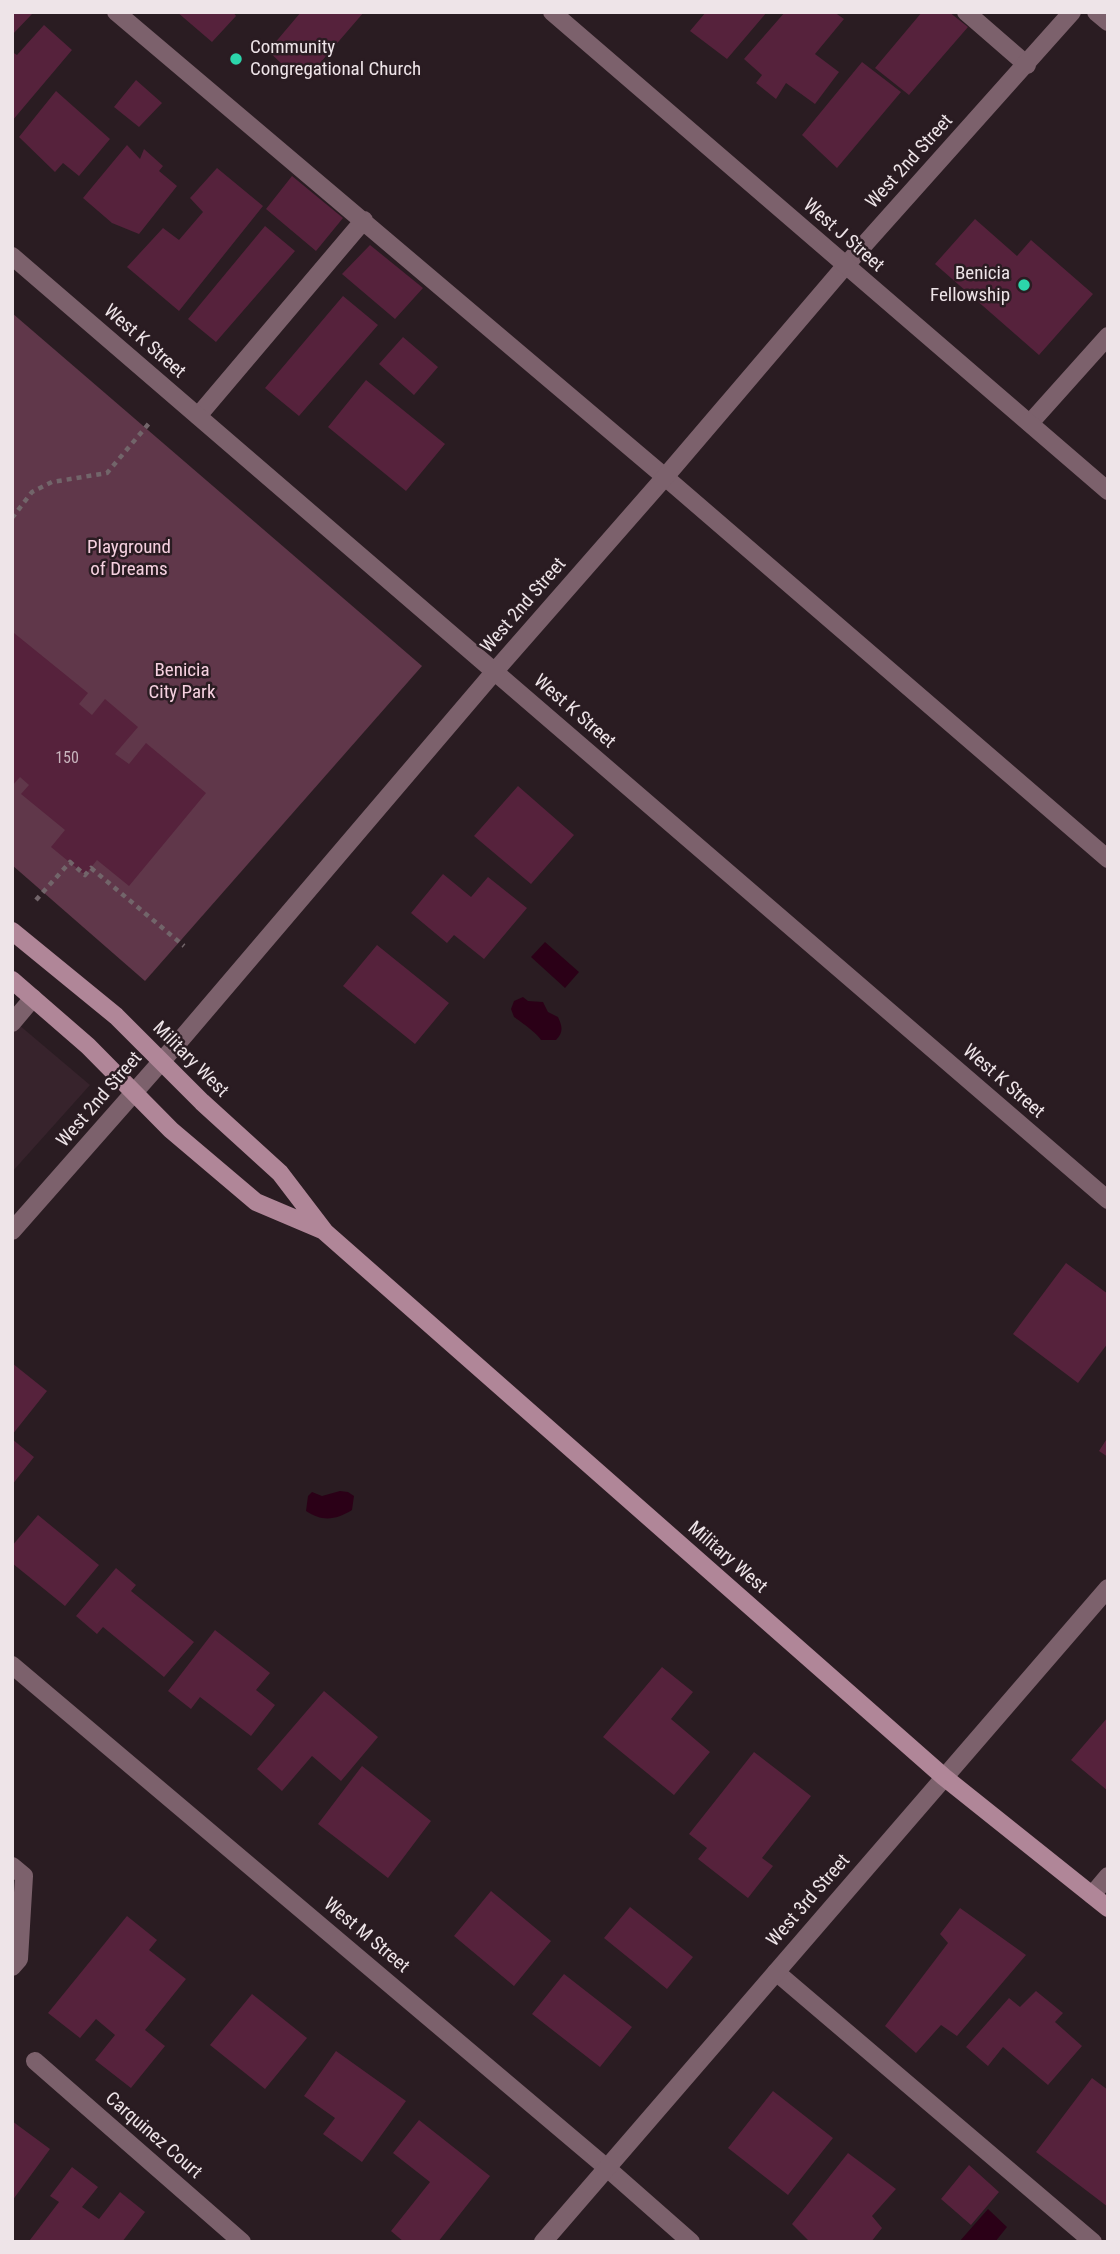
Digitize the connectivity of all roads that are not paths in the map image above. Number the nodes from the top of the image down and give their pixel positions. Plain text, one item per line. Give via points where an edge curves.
1 (116, 12) edge
2 (552, 12) edge
3 (966, 12) edge
4 (1072, 12) edge
5 (1097, 12) edge
6 (1108, 22) edge
7 (1027, 65) junction
8 (364, 220) junction
9 (12, 256) edge
10 (846, 265) junction
11 (1108, 335) edge
12 (198, 416) junction
13 (1030, 423) junction
14 (665, 477) junction
15 (1108, 491) edge
16 (495, 671) junction
17 (1108, 859) edge
18 (12, 931) edge
19 (12, 980) edge
20 (33, 998) junction
21 (12, 1023) edge
22 (162, 1060) junction
23 (133, 1092) junction
24 (1108, 1200) edge
25 (12, 1231) edge
26 (325, 1232) junction
27 (1108, 1588) edge
28 (12, 1665) edge
29 (944, 1777) junction
30 (12, 1866) edge
31 (1108, 1876) edge
32 (1092, 1895) junction
33 (1108, 1908) edge
34 (12, 1967) edge
35 (776, 1972) junction
36 (35, 2061) dead end
37 (607, 2168) junction
38 (242, 2242) edge
39 (542, 2242) edge
40 (691, 2242) edge
41 (1093, 2242) edge

1 - 8 street
2 - 10 street, West J Street
3 - 7 street
4 - 7 street, West 2nd Street
5 - 6 street
7 - 10 street, West 2nd Street
8 - 12 street
8 - 14 street
9 - 12 street, West K Street
10 - 13 street, West J Street
10 - 14 street, West 2nd Street
11 - 13 street
12 - 16 street, West K Street
13 - 15 street, West J Street
14 - 16 street, West 2nd Street
14 - 17 street
16 - 22 street, West 2nd Street
16 - 24 street, West K Street
18 - 22 main road, Military West
19 - 20 main road, Military West
20 - 21 street
20 - 23 main road, Military West
22 - 23 street, West 2nd Street
22 - 26 main road, Military West via 280,1173
23 - 25 street, West 2nd Street
23 - 26 main road, Military West via 256,1202
26 - 29 main road, Military West
27 - 29 street, West 3rd Street
28 - 37 street, West M Street
29 - 32 main road, Military West
29 - 35 street, West 3rd Street
30 - 34 street via 24,1876 19,1959
31 - 32 street
32 - 33 main road, Military West
35 - 37 street, West 3rd Street
35 - 41 street
36 - 38 street, Carquinez Court
37 - 39 street, West 3rd Street
37 - 40 street, West M Street

